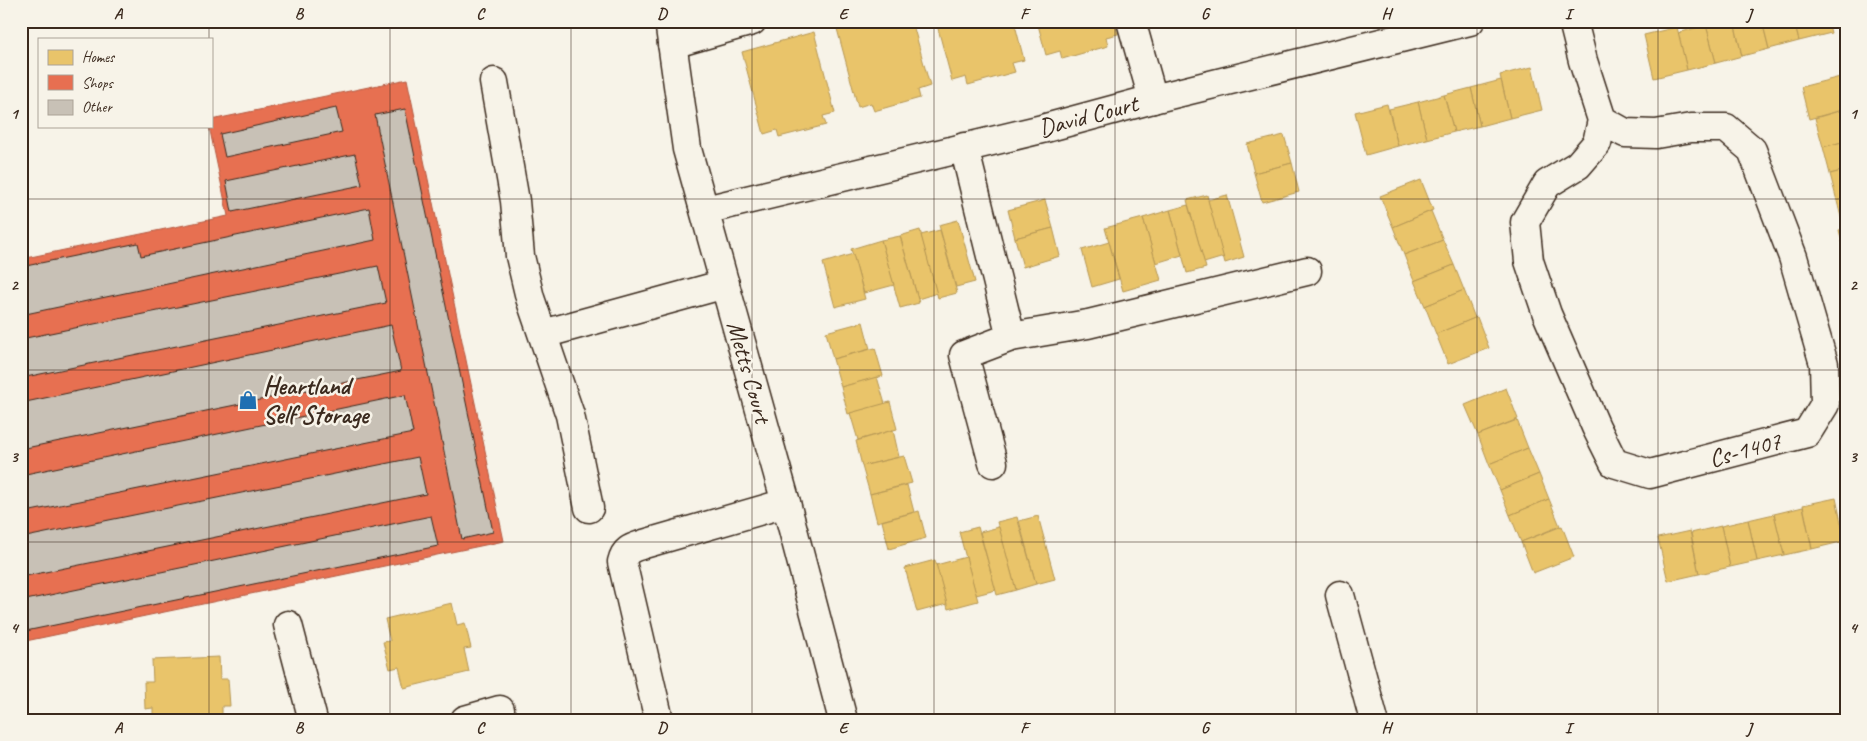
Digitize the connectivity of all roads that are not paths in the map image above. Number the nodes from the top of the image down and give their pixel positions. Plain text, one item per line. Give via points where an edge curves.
1 (752, 21) edge
2 (1131, 21) edge
3 (1470, 21) edge
4 (1573, 21) edge
5 (670, 33) edge
6 (494, 82) dead end
7 (1153, 99) junction
8 (1602, 120) junction
9 (964, 147) junction
10 (705, 210) junction
11 (1307, 271) dead end
12 (725, 284) junction
13 (543, 334) junction
14 (1012, 336) junction
15 (992, 463) dead end
16 (786, 503) junction
17 (589, 508) dead end
18 (1340, 595) dead end
19 (288, 625) dead end
20 (500, 710) dead end
21 (836, 718) edge
22 (314, 720) edge
23 (465, 720) edge
24 (659, 720) edge
25 (1374, 720) edge

1 - 5 street
2 - 7 street
3 - 7 street, David Court
4 - 8 street
5 - 10 street, Metts Court via 687,149
6 - 13 street via 515,201 520,256
7 - 9 street, David Court
8 - 8 street, Cs-1407 via 1597,143 1578,165 1547,184 1526,222 1530,260 1547,314 1614,463 1650,474 1807,433 1825,404 1824,364 1793,258 1752,150 1726,128 1691,128 1656,134 1625,133
9 - 10 street, David Court
9 - 14 street
10 - 12 street, Metts Court
11 - 14 street via 1088,324
12 - 13 street
12 - 16 street, Metts Court
13 - 17 street via 570,415
14 - 15 street via 964,355
16 - 21 street, Metts Court
16 - 24 street via 644,544 624,554 622,562
18 - 25 street
19 - 22 street
20 - 23 street

